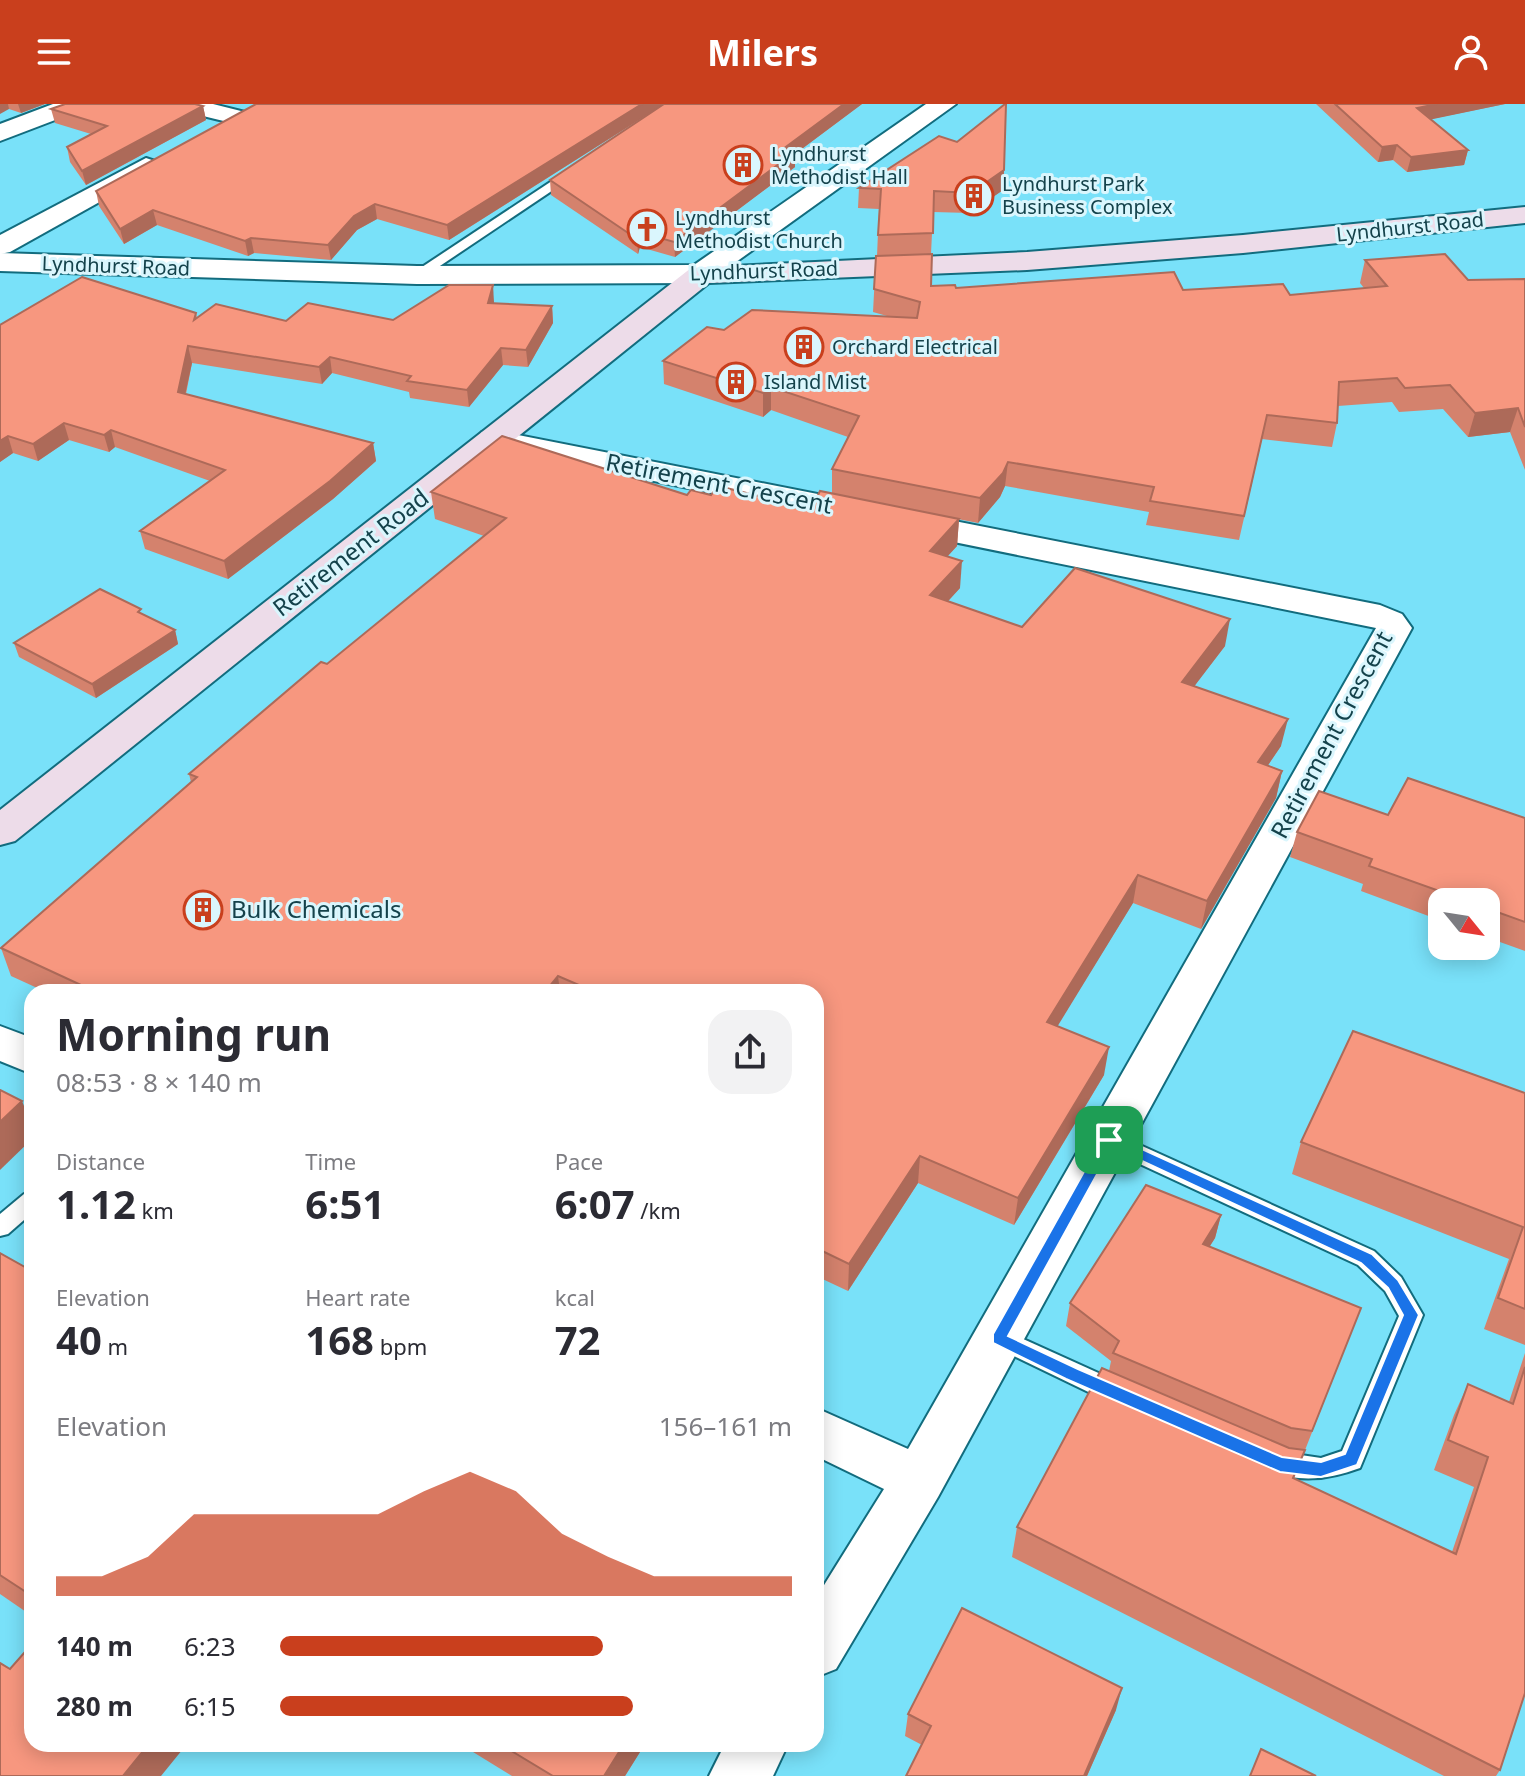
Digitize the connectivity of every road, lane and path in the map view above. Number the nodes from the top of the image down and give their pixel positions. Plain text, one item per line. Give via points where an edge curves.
1 (75, 104) edge
2 (183, 104) edge
3 (260, 104) edge
4 (943, 104) edge
5 (236, 117) junction
6 (208, 132) edge
7 (0, 133) edge
8 (166, 155) edge
9 (577, 169) edge
10 (1525, 215) edge
11 (0, 246) edge
12 (0, 262) edge
13 (701, 274) junction
14 (417, 275) junction
15 (493, 439) junction
16 (0, 831) edge
17 (0, 1042) edge
18 (24, 1053) edge
19 (1109, 1140) junction
20 (24, 1207) edge
21 (0, 1227) edge
22 (999, 1338) junction
23 (1141, 1404) edge
24 (824, 1435) edge
25 (1253, 1452) edge
26 (919, 1480) junction
27 (824, 1637) edge
28 (754, 1752) edge
29 (739, 1776) edge

1 - 7 street
2 - 5 street
3 - 5 street
4 - 13 street
5 - 6 street
8 - 11 street
9 - 14 lane
10 - 13 main road, Lyndhurst Road via 1027,261
12 - 14 street, Lyndhurst Road
13 - 14 street, Lyndhurst Road
13 - 15 main road, Retirement Road
15 - 16 main road, Retirement Road
15 - 19 street, Retirement Crescent via 1390,621 1394,628
17 - 18 street
19 - 22 street, Retirement Crescent
19 - 25 lane via 1366,1258 1393,1284 1411,1315 1351,1460 1321,1469 1280,1464
20 - 21 lane
22 - 23 lane
22 - 26 street, Retirement Crescent
24 - 26 street
26 - 27 street, Retirement Crescent
28 - 29 street

